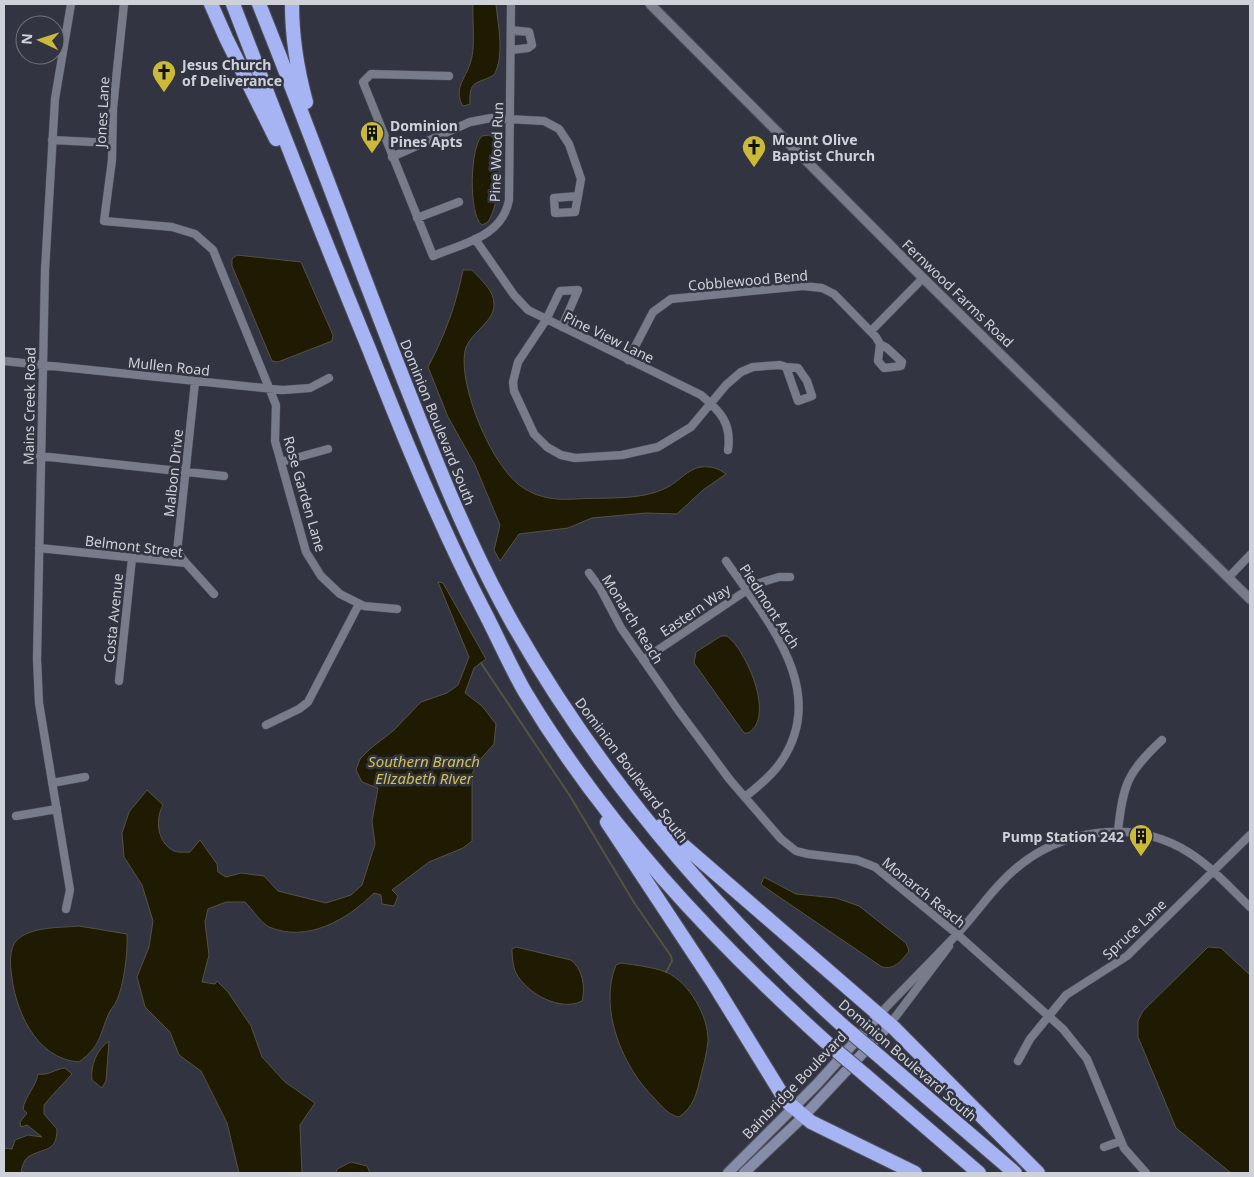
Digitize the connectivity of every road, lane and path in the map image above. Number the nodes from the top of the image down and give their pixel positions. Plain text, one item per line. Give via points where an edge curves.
1 (71, 4) edge
2 (124, 4) edge
3 (212, 4) edge
4 (233, 4) edge
5 (259, 4) edge
6 (292, 4) edge
7 (511, 4) edge
8 (650, 4) edge
9 (511, 30) junction
10 (511, 50) junction
11 (449, 76) dead end
12 (510, 119) junction
13 (52, 140) junction
14 (112, 144) junction
15 (392, 157) junction
16 (324, 168) junction
17 (578, 196) dead end
18 (459, 202) dead end
19 (417, 218) junction
20 (104, 221) joint
21 (322, 237) junction
22 (475, 239) junction
23 (923, 278) junction
24 (546, 320) junction
25 (562, 327) junction
26 (871, 331) junction
27 (880, 344) dead end
28 (628, 360) junction
29 (4, 361) edge
30 (42, 365) junction
31 (786, 367) junction
32 (329, 378) dead end
33 (196, 382) junction
34 (271, 389) junction
35 (712, 404) junction
36 (328, 449) dead end
37 (728, 450) dead end
38 (40, 456) junction
39 (281, 462) junction
40 (185, 472) junction
41 (224, 476) dead end
42 (39, 548) junction
43 (1250, 556) edge
44 (132, 558) junction
45 (726, 561) dead end
46 (186, 563) junction
47 (589, 573) dead end
48 (790, 577) dead end
49 (1228, 578) junction
50 (746, 590) junction
51 (214, 594) dead end
52 (1250, 599) edge
53 (359, 604) junction
54 (398, 609) dead end
55 (643, 660) junction
56 (119, 681) dead end
57 (266, 725) dead end
58 (1162, 740) dead end
59 (579, 774) junction
60 (85, 777) dead end
61 (52, 783) junction
62 (745, 797) junction
63 (631, 799) junction
64 (57, 809) junction
65 (16, 816) dead end
66 (1118, 830) junction
67 (1250, 835) edge
68 (1212, 871) junction
69 (1250, 907) edge
70 (66, 909) dead end
71 (957, 934) junction
72 (1048, 1017) junction
73 (884, 1019) junction
74 (1018, 1061) dead end
75 (798, 1113) junction
76 (1121, 1141) junction
77 (1104, 1147) dead end
78 (728, 1173) edge
79 (744, 1173) edge
80 (915, 1173) edge
81 (979, 1173) edge
82 (1015, 1173) edge
83 (1038, 1173) edge
84 (1146, 1173) edge

1 - 13 street, Mains Creek Road via 58,71
2 - 14 street, Jones Lane
3 - 21 highway
4 - 21 highway
5 - 16 highway, Dominion Boulevard South
6 - 16 highway via 292,36 298,71
7 - 9 street, Pine Wood Run
8 - 23 street, Fernwood Farms Road
9 - 10 street, Pine Wood Run
9 - 10 street via 529,32 532,45
10 - 12 street, Pine Wood Run
11 - 15 street via 370,74 366,77 364,89
12 - 15 street via 470,122
12 - 17 street via 544,121 563,132 581,179
12 - 22 street, Pine Wood Run via 507,210 494,229
13 - 14 street
13 - 30 street, Mains Creek Road
14 - 20 street, Jones Lane
15 - 19 street
16 - 63 highway, Dominion Boulevard South via 433,455 474,550 538,665 593,750
18 - 19 street
19 - 22 street, Pine Wood Run via 433,256
20 - 34 street, Rose Garden Lane via 172,227 195,234 213,250
21 - 59 highway via 418,474 467,582 526,692
22 - 24 street, Pine View Lane via 522,305
23 - 26 street
23 - 49 street, Fernwood Farms Road
24 - 25 street, Pine View Lane
24 - 25 street via 560,291 578,290
24 - 35 street via 518,362 513,382 534,434 555,452 575,458 645,451 684,432
25 - 28 street, Pine View Lane
26 - 27 street, Cobblewood Bend
26 - 28 street, Cobblewood Bend via 834,294 814,286 675,298 653,312
28 - 35 street, Pine View Lane via 701,395
29 - 30 street, Mullen Road
30 - 33 street, Mullen Road
30 - 38 street, Mains Creek Road
31 - 31 street via 798,401 812,396 804,374 798,368
31 - 35 street via 753,367 741,372
32 - 34 street, Mullen Road via 310,388
33 - 34 street, Mullen Road
33 - 40 street, Malbon Drive
34 - 39 street, Rose Garden Lane via 276,405 275,441
35 - 37 street, Pine View Lane via 727,424
36 - 39 street
38 - 40 street
38 - 42 street, Mains Creek Road
39 - 53 street, Rose Garden Lane via 306,552 313,566 330,585
40 - 41 street
40 - 46 street, Malbon Drive via 177,552
42 - 44 street, Belmont Street
42 - 61 street, Mains Creek Road via 38,691
43 - 49 street
44 - 46 street, Belmont Street
44 - 56 street, Costa Avenue
45 - 50 street, Piedmont Arch
46 - 51 street, Belmont Street
47 - 55 street, Monarch Reach
48 - 50 street, Eastern Way via 767,580
49 - 52 street, Fernwood Farms Road
50 - 55 street, Eastern Way
50 - 62 street, Piedmont Arch via 789,657 799,706 794,733 782,759 768,777
53 - 54 street, Rose Garden Lane
53 - 57 street via 308,702
55 - 62 street, Monarch Reach
58 - 66 street via 1142,759 1128,779 1122,795
59 - 75 highway via 611,829
59 - 81 highway, bridge via 643,855 774,995
60 - 61 street
61 - 64 street, Mains Creek Road
62 - 71 street, Monarch Reach via 781,839 796,851 857,860 875,867
63 - 73 highway
63 - 82 highway, Dominion Boulevard South, bridge via 689,872 792,980
64 - 65 street
64 - 70 street, Mains Creek Road via 70,890
66 - 68 street via 1174,845
66 - 71 street via 1069,838 1030,858 1013,870
67 - 68 street, Spruce Lane
68 - 69 street
68 - 72 street, Spruce Lane via 1127,956 1078,986
71 - 72 street, Monarch Reach
71 - 73 street
71 - 73 street via 939,962
72 - 74 street, Spruce Lane
72 - 76 street, Monarch Reach via 1076,1043 1087,1059
73 - 75 main road, Bainbridge Boulevard
73 - 83 highway
75 - 78 main road, Bainbridge Boulevard
75 - 79 main road, Bainbridge Boulevard
75 - 80 highway
76 - 77 street
76 - 84 street, Monarch Reach via 1132,1160

